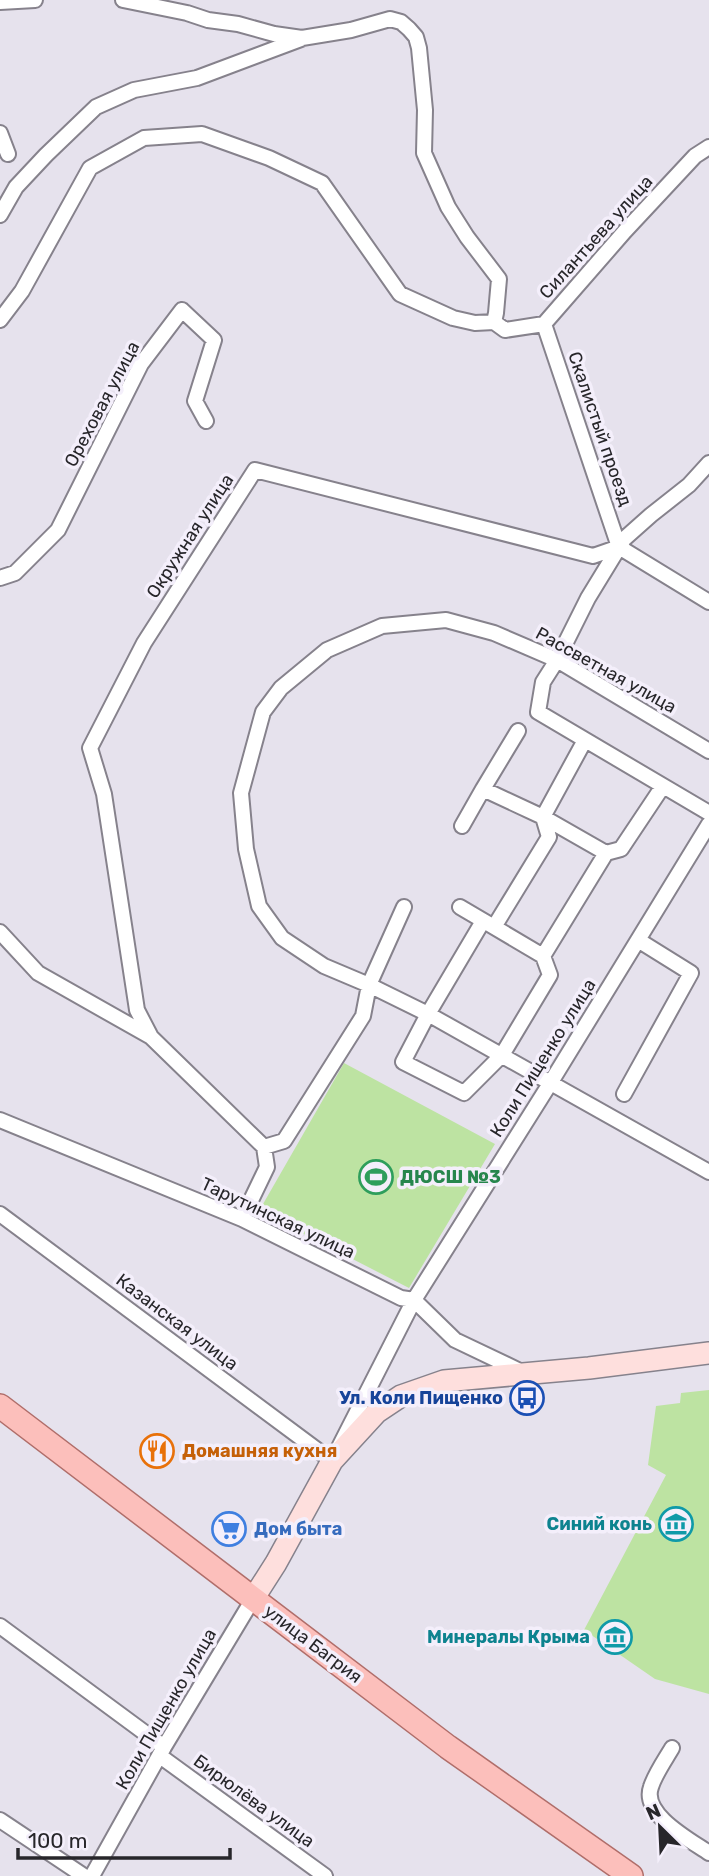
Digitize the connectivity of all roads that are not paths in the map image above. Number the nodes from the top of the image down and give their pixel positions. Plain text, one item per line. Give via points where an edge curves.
1 (35, 0) edge
2 (123, 0) edge
3 (0, 2) edge
4 (302, 38) junction
5 (0, 133) edge
6 (709, 147) edge
7 (8, 154) dead end
8 (0, 215) edge
9 (0, 320) edge
10 (494, 322) junction
11 (544, 324) junction
12 (206, 421) dead end
13 (709, 463) edge
14 (619, 547) junction
15 (0, 578) edge
16 (709, 602) edge
17 (557, 660) junction
18 (518, 731) dead end
19 (585, 740) junction
20 (709, 751) edge
21 (663, 786) junction
22 (483, 789) junction
23 (709, 813) edge
24 (543, 817) junction
25 (709, 824) edge
26 (462, 826) dead end
27 (606, 853) junction
28 (404, 907) dead end
29 (460, 908) dead end
30 (489, 924) junction
31 (0, 932) edge
32 (638, 940) junction
33 (543, 956) junction
34 (369, 985) junction
35 (428, 1014) junction
36 (151, 1037) junction
37 (502, 1055) junction
38 (551, 1082) junction
39 (624, 1094) dead end
40 (0, 1120) edge
41 (264, 1147) junction
42 (709, 1172) edge
43 (0, 1214) edge
44 (242, 1219) junction
45 (414, 1300) junction
46 (709, 1353) edge
47 (525, 1374) junction
48 (0, 1406) edge
49 (332, 1461) junction
50 (253, 1599) junction
51 (0, 1626) edge
52 (672, 1748) dead end
53 (162, 1752) junction
54 (0, 1820) edge
55 (709, 1853) edge
56 (84, 1876) edge
57 (92, 1876) edge
58 (325, 1876) edge
59 (631, 1876) edge

1 - 3 street
2 - 4 street
4 - 8 street via 197,78 134,90 96,107 16,187
4 - 10 street via 390,19 401,22 416,37 425,110 424,153 448,207 499,279
5 - 7 street
6 - 11 street, Силантьева улица via 695,156 625,231
9 - 10 street, Силантьева улица via 22,291 90,168 144,138 202,134 322,183 400,294 453,318
10 - 11 street, Силантьева улица via 505,330
11 - 14 street, Скалистый проезд
12 - 15 street, Ореховая улица via 195,401 214,340 182,310 141,364 58,530 15,573
13 - 14 street
14 - 16 street
14 - 17 street
14 - 36 street, Окружная улица via 593,556 255,470 144,643 90,748 104,794 137,1010
17 - 19 street via 543,682 538,712
17 - 20 street, Рассветная улица
17 - 34 street, Рассветная улица via 494,632 446,620 382,626 327,650 281,688 263,712 241,793 246,849 259,906 282,937 324,966
18 - 22 street
19 - 21 street
19 - 24 street
21 - 23 street
21 - 27 street via 621,849
22 - 24 street
22 - 26 street
24 - 27 street
24 - 30 street via 550,837
25 - 32 street, Коли Пищенко улица
27 - 33 street
28 - 34 street
29 - 30 street
30 - 33 street
30 - 35 street
31 - 36 street via 38,973
32 - 38 street, Коли Пищенко улица
32 - 39 street via 691,973
33 - 37 street via 550,975
34 - 35 street, Рассветная улица
34 - 41 street via 363,1016 284,1141
35 - 37 street, Рассветная улица
35 - 37 street via 402,1062 464,1093
36 - 41 street
37 - 38 street, Рассветная улица
38 - 42 street, Рассветная улица
38 - 45 street, Коли Пищенко улица
40 - 44 street, Тарутинская улица
41 - 44 street via 267,1167
43 - 49 street, Казанская улица
44 - 45 street, Тарутинская улица via 401,1298
45 - 47 street, Тарутинская улица via 455,1340
45 - 49 street, Коли Пищенко улица
46 - 47 main road
47 - 49 main road via 443,1381 401,1396 377,1412
48 - 50 main road, улица Багрия
49 - 50 main road
50 - 53 street, Коли Пищенко улица
50 - 59 main road, улица Багрия via 448,1747
51 - 53 street, Бирюлёва улица
52 - 55 street via 650,1789 650,1802 657,1815
53 - 57 street, Коли Пищенко улица
53 - 58 street, Бирюлёва улица
54 - 56 street

